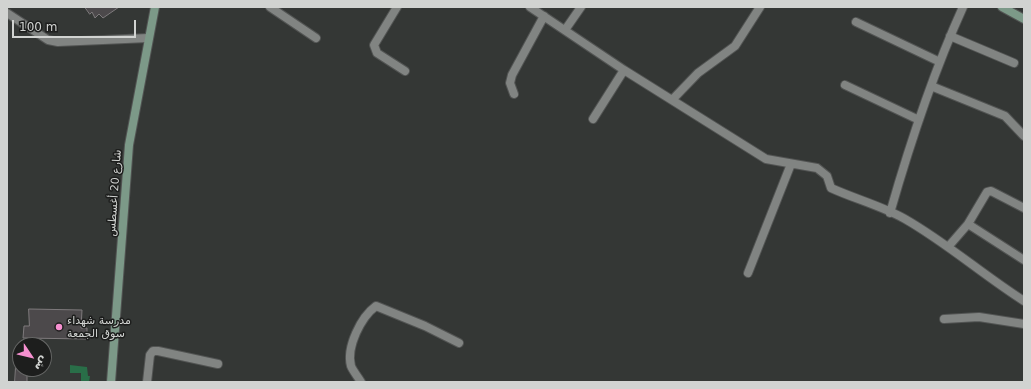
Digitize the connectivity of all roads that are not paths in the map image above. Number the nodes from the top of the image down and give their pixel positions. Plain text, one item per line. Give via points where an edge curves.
1 (155, 7) edge
2 (270, 7) edge
3 (397, 7) edge
4 (530, 7) edge
5 (581, 7) edge
6 (760, 7) edge
7 (963, 7) edge
8 (1002, 7) edge
9 (7, 13) edge
10 (544, 16) junction
11 (1024, 18) edge
12 (856, 22) dead end
13 (565, 30) junction
14 (950, 36) junction
15 (148, 38) junction
16 (316, 38) dead end
17 (940, 62) junction
18 (1014, 63) dead end
19 (624, 70) junction
20 (405, 71) dead end
21 (845, 85) dead end
22 (931, 86) junction
23 (514, 94) dead end
24 (672, 100) junction
25 (593, 119) dead end
26 (919, 120) junction
27 (1024, 136) edge
28 (791, 164) junction
29 (1024, 208) edge
30 (890, 213) junction
31 (968, 224) junction
32 (948, 247) junction
33 (1024, 260) edge
34 (748, 273) dead end
35 (1024, 301) edge
36 (944, 319) dead end
37 (1024, 324) edge
38 (459, 343) dead end
39 (218, 364) dead end
40 (111, 382) edge
41 (146, 382) edge
42 (361, 382) edge

1 - 15 street, شارع 20 أغسطس
2 - 16 street
3 - 20 street via 374,45 377,53
4 - 10 street
5 - 13 street
6 - 24 street via 735,46 698,73
7 - 14 street
8 - 11 street
9 - 15 street via 40,36 53,41
10 - 13 street
10 - 23 street via 512,75 510,83
12 - 17 street
13 - 19 street
14 - 17 street
14 - 18 street
15 - 40 street, شارع 20 أغسطس via 130,145
17 - 22 street
19 - 24 street
19 - 25 street
21 - 26 street
22 - 26 street
22 - 27 street via 1005,116
24 - 28 street via 766,159
26 - 30 street
28 - 30 street via 817,168 827,176 831,188
28 - 34 street
29 - 31 street via 991,191 987,192
30 - 32 street
31 - 32 street
31 - 33 street
32 - 35 street
36 - 37 street via 979,317
38 - 42 street via 376,306 369,311 363,321 351,354 351,366
39 - 41 street via 153,351 150,355

